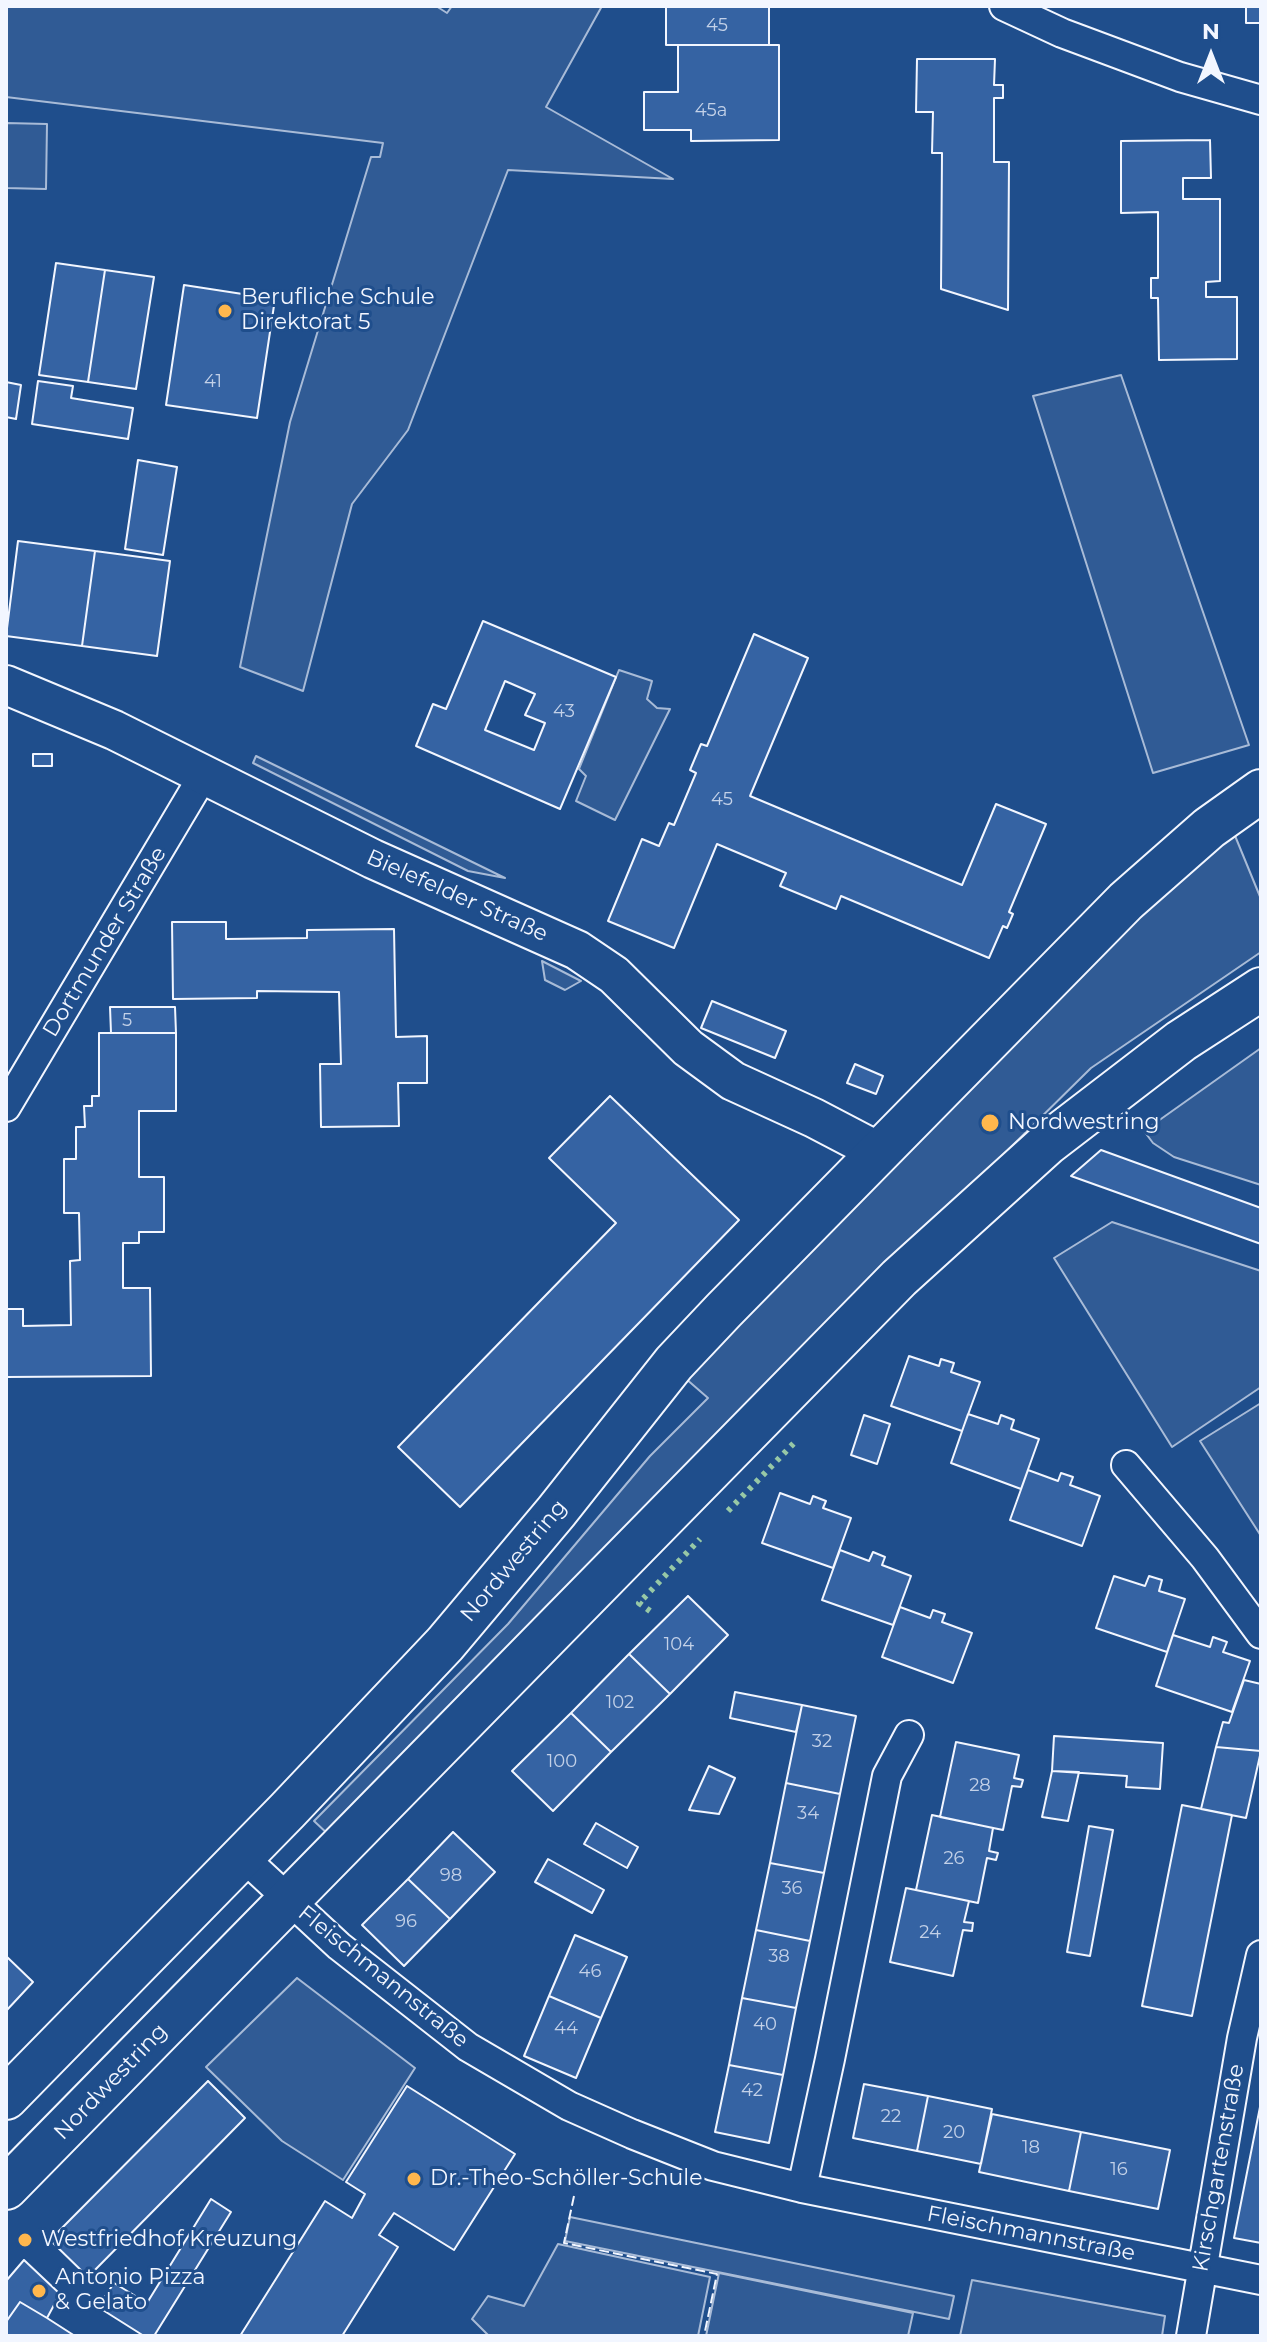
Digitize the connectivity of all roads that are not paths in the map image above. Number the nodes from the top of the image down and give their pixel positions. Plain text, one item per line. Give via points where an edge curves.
1 (1004, 6) edge
2 (1261, 100) edge
3 (6, 685) edge
4 (203, 776) junction
5 (1261, 791) edge
6 (1261, 989) edge
7 (6, 1107) edge
8 (879, 1152) junction
9 (1126, 1465) dead end
10 (1261, 1634) edge
11 (909, 1735) dead end
12 (242, 1856) junction
13 (287, 1901) junction
14 (1261, 1955) edge
15 (6, 2098) edge
16 (6, 2188) edge
17 (802, 2188) junction
18 (1201, 2268) junction
19 (1261, 2280) edge
20 (1191, 2336) edge

1 - 2 street via 1165,71
3 - 4 street, Bielefelder Straße via 114,730
4 - 7 street, Dortmunder Straße
4 - 8 street, Bielefelder Straße via 590,958 720,1072
5 - 8 main road, Nordwestring via 1209,828 1126,901
6 - 13 main road, Nordwestring via 1101,1101 938,1241
8 - 12 main road, Nordwestring via 674,1363 445,1644
9 - 10 street
11 - 17 street via 887,1776
12 - 13 street, Fleischmannstraße
12 - 15 main road, Nordwestring
13 - 16 main road, Nordwestring
13 - 17 street, Fleischmannstraße via 468,2047 569,2106 713,2166
14 - 18 street, Kirschgartenstraße
17 - 18 street, Fleischmannstraße
18 - 19 street, Fleischmannstraße
18 - 20 street, Kirschgartenstraße

